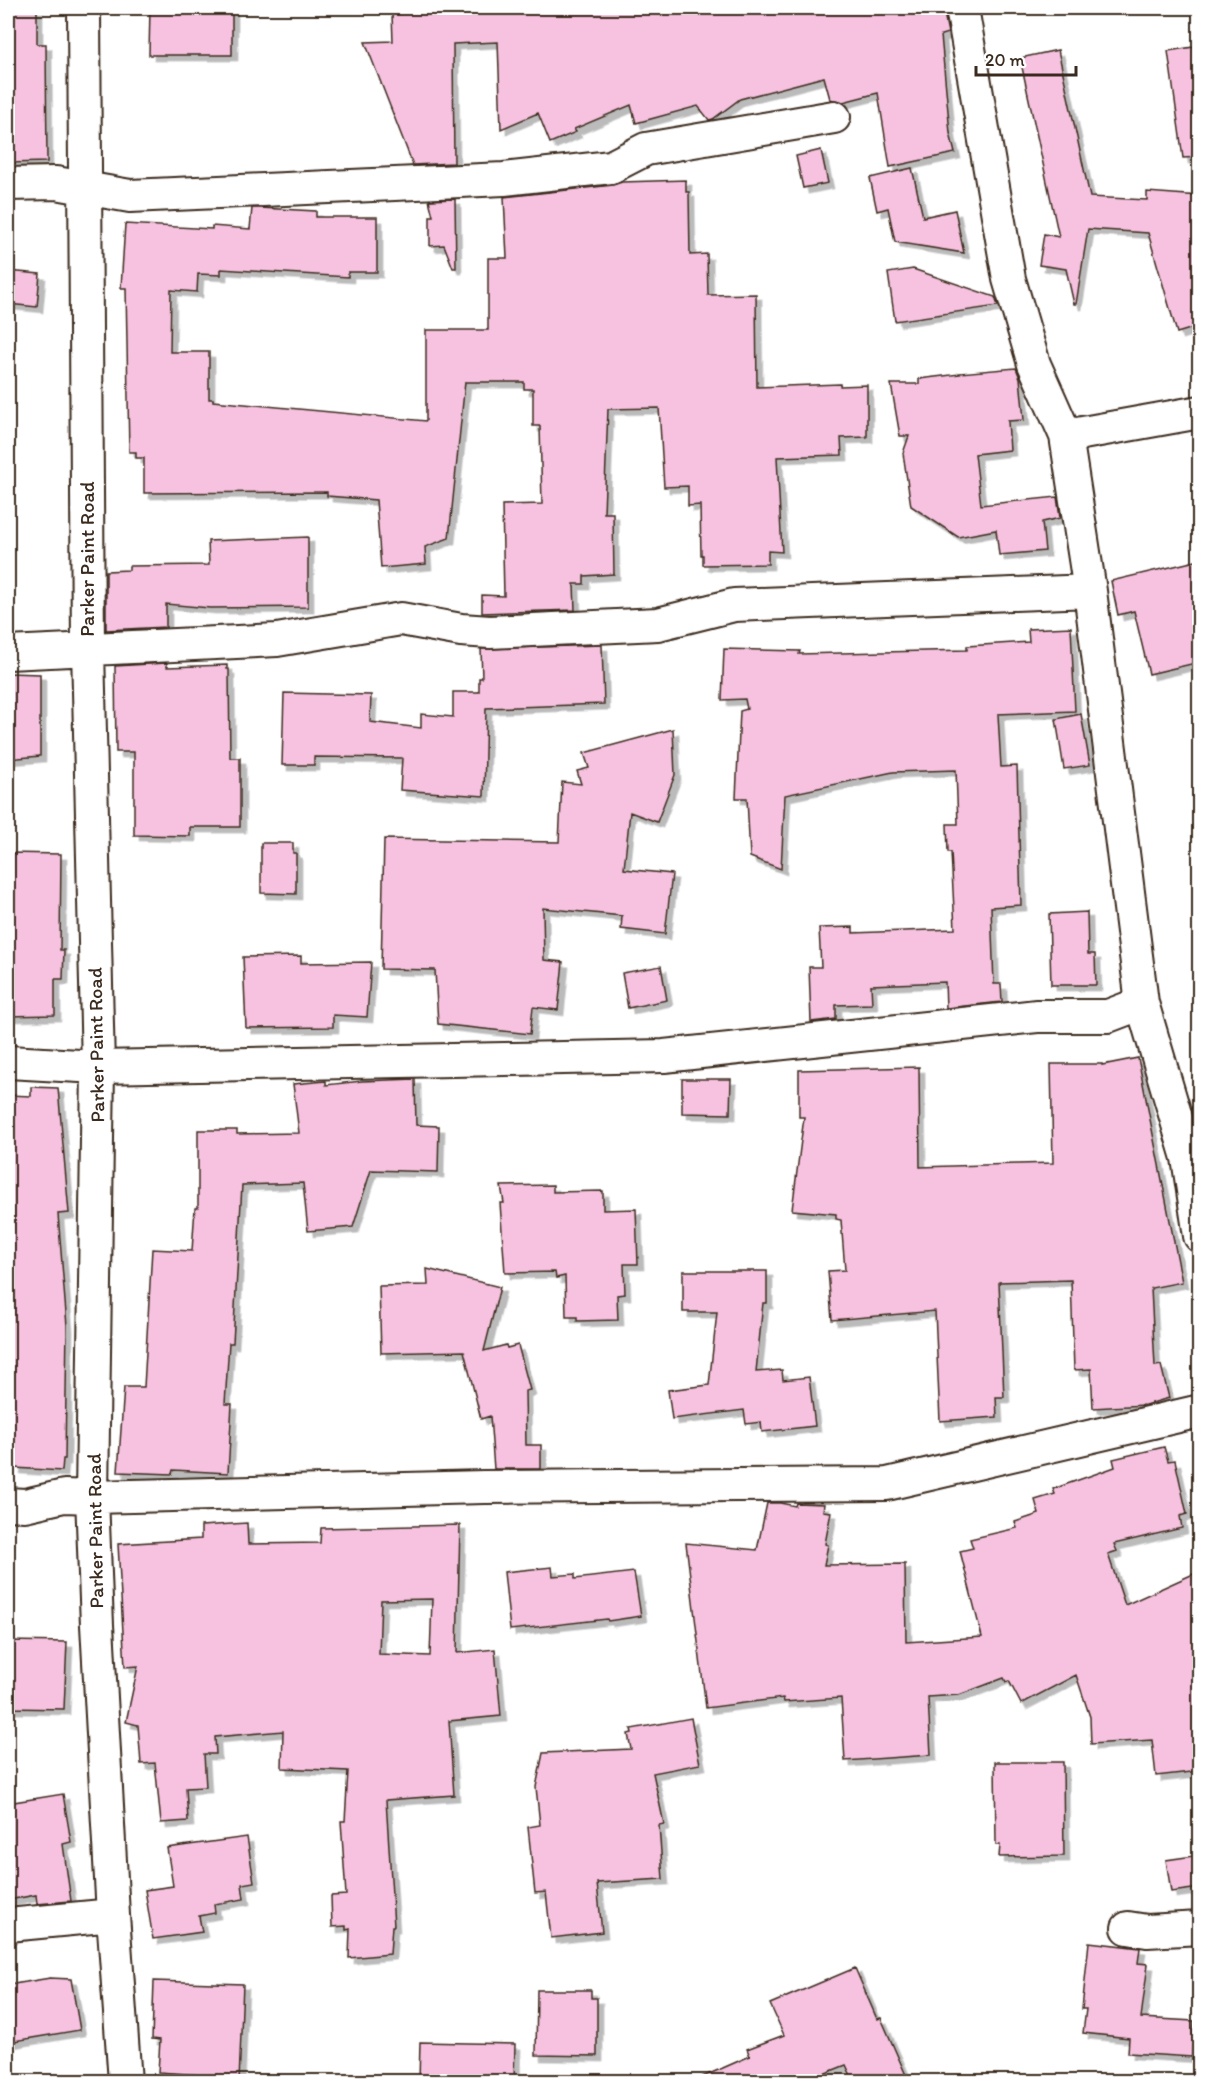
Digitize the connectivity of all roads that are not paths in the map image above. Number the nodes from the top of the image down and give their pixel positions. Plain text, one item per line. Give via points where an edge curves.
1 (84, 8) edge
2 (962, 8) edge
3 (834, 117) dead end
4 (8, 184) edge
5 (86, 187) junction
6 (1200, 412) edge
7 (1066, 436) junction
8 (1090, 591) junction
9 (88, 649) junction
10 (8, 653) edge
11 (1142, 1003) junction
12 (8, 1062) edge
13 (98, 1067) junction
14 (1200, 1236) edge
15 (1200, 1411) edge
16 (92, 1497) junction
17 (8, 1504) edge
18 (113, 1915) junction
19 (8, 1925) edge
20 (1128, 1928) dead end
21 (1200, 1928) edge
22 (125, 2082) edge

1 - 5 street, Parker Paint Road
2 - 7 street via 1009,279 1034,364
3 - 5 street via 646,148 611,167 504,179 130,196
4 - 5 street
5 - 9 street, Parker Paint Road
6 - 7 street
7 - 8 street
8 - 9 street via 734,604 658,624 490,632 401,619 277,640
8 - 11 street
9 - 10 street
9 - 13 street, Parker Paint Road
11 - 13 street via 1108,1016 1037,1016 664,1056
11 - 14 street via 1188,1158
12 - 13 street
13 - 16 street, Parker Paint Road
15 - 16 street via 887,1484 484,1487
16 - 17 street via 64,1496 25,1505
16 - 18 street, Parker Paint Road
18 - 19 street
18 - 22 street, Parker Paint Road
20 - 21 street

